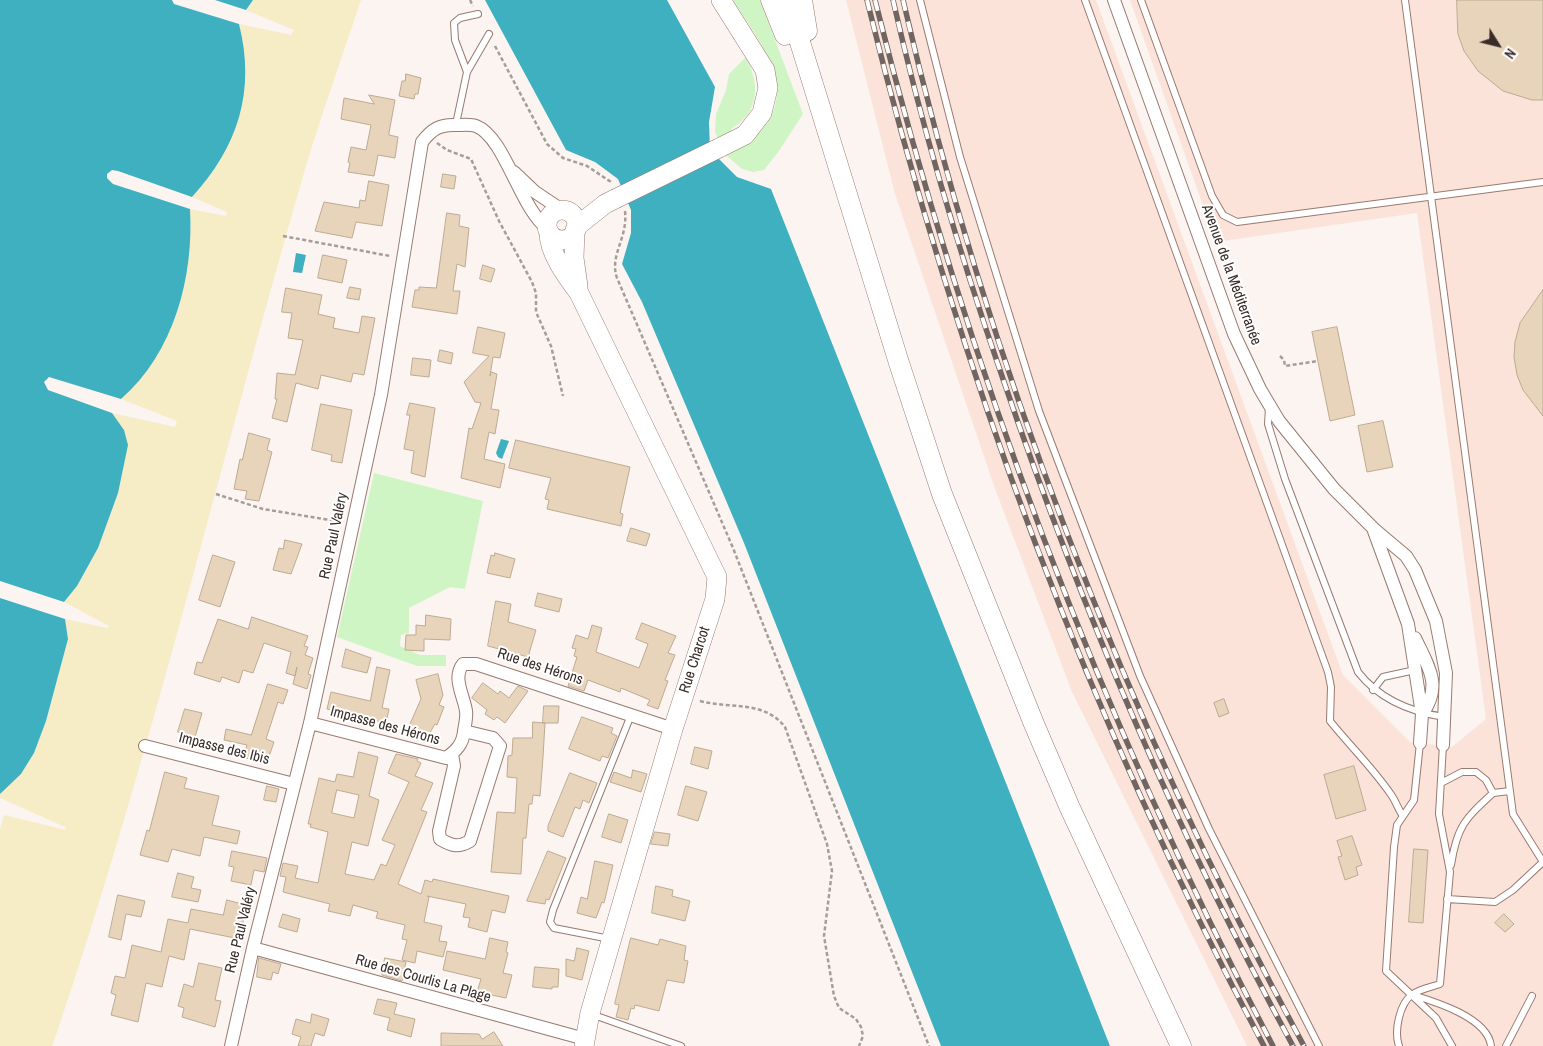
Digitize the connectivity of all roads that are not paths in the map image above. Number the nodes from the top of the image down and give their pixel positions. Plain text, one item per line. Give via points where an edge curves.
1 (721, 0) edge
2 (771, 0) edge
3 (786, 0) edge
4 (802, 0) edge
5 (920, 0) edge
6 (1085, 0) edge
7 (1114, 0) edge
8 (1141, 0) edge
9 (1405, 0) edge
10 (478, 14) road end
11 (488, 34) road end
12 (467, 72) junction
13 (456, 124) junction
14 (826, 132) junction
15 (510, 169) junction
16 (1543, 182) edge
17 (614, 197) junction
18 (1432, 197) junction
19 (564, 210) junction
20 (576, 229) junction
21 (548, 231) junction
22 (579, 292) junction
23 (1270, 406) junction
24 (1374, 529) junction
25 (1408, 624) junction
26 (1415, 670) junction
27 (1373, 690) junction
28 (1440, 691) junction
29 (631, 714) junction
30 (1422, 714) junction
31 (1444, 717) junction
32 (310, 723) junction
33 (673, 728) junction
34 (464, 731) junction
35 (1420, 743) joint
36 (1444, 745) joint
37 (145, 746) dead end
38 (452, 754) junction
39 (1441, 783) junction
40 (294, 784) junction
41 (1510, 791) junction
42 (1494, 794) junction
43 (1403, 816) junction
44 (1543, 862) edge
45 (1450, 872) junction
46 (1447, 899) junction
47 (612, 940) junction
48 (253, 948) junction
49 (1412, 995) junction
50 (1532, 996) dead end
51 (590, 1013) junction
52 (585, 1043) edge
53 (231, 1046) edge
54 (681, 1046) edge
55 (1181, 1046) edge
56 (1319, 1046) edge
57 (1399, 1046) edge
58 (1452, 1046) edge
59 (1491, 1046) edge
60 (1506, 1046) edge

1 - 17 street, bridge via 764,70 768,88 762,113 744,135
2 - 14 main road
3 - 14 main road
4 - 14 main road
5 - 56 lane via 960,157 1039,411 1140,676 1209,829
6 - 43 lane via 1328,672 1330,721 1394,798 1395,806
7 - 23 street, Avenue de la Méditerranée via 1238,342
8 - 18 lane via 1212,196 1223,215 1237,222
9 - 18 lane
10 - 12 lane via 460,18 454,23 455,40
11 - 12 lane
12 - 13 lane
13 - 15 street via 477,126 492,140
13 - 32 street, Rue Paul Valéry via 443,124 430,131 422,142 381,395
14 - 55 main road via 942,494 1066,800
15 - 19 street via 535,192
15 - 21 street via 530,207
16 - 18 lane
17 - 19 street
17 - 20 street
18 - 41 lane
19 - 20 street via 573,215
19 - 21 street via 550,216
20 - 21 street via 569,237 561,239
20 - 22 street, Rue Charcot via 574,258
21 - 22 street, Rue Charcot via 550,244
22 - 33 street, Rue Charcot via 717,576 715,599
23 - 24 street, Avenue de la Méditerranée via 1278,421 1334,489
23 - 27 lane via 1268,424 1284,479 1358,672
24 - 25 street, Avenue de la Méditerranée
24 - 28 street, Avenue de la Méditerranée via 1406,556 1436,621 1446,673
25 - 26 street, Avenue de la Méditerranée
25 - 28 street, Avenue de la Méditerranée
26 - 27 lane via 1383,677
26 - 30 street, Avenue de la Méditerranée
27 - 30 lane
28 - 30 street, Avenue de la Méditerranée
28 - 31 street, Avenue de la Méditerranée
29 - 33 street, Rue des Hérons
29 - 34 street, Rue des Hérons via 476,664 463,664 458,677 466,712
29 - 47 lane via 550,922 554,928
30 - 31 lane
30 - 35 street, Avenue de la Méditerranée
31 - 36 street, Avenue de la Méditerranée
32 - 38 street, Impasse des Hérons via 437,757 446,758
32 - 40 street, Rue Paul Valéry
33 - 47 street, Rue Charcot
34 - 38 street, Impasse des Hérons via 457,751
34 - 38 street, Impasse des Hérons via 493,738 500,746 470,841 462,846 452,846 440,839 439,831 454,766
35 - 43 lane via 1414,800
36 - 39 lane
37 - 40 street, Impasse des Ibis
39 - 42 lane via 1462,772 1476,772 1486,780
39 - 45 lane via 1438,814
40 - 48 street, Rue Paul Valéry
41 - 42 lane
41 - 44 lane via 1513,814
42 - 45 lane via 1467,818 1455,839
43 - 49 lane via 1397,825 1394,847 1386,971
44 - 46 lane via 1495,902
45 - 46 lane
46 - 49 lane via 1440,984
47 - 51 street, Rue Charcot
48 - 52 street, Rue des Courlis La Plage
48 - 53 street, Rue Paul Valéry
49 - 57 lane via 1400,1013
49 - 58 lane via 1436,1018
49 - 59 lane via 1449,1006 1477,1024 1490,1039
50 - 60 lane
51 - 52 street, Rue Charcot
51 - 54 lane

